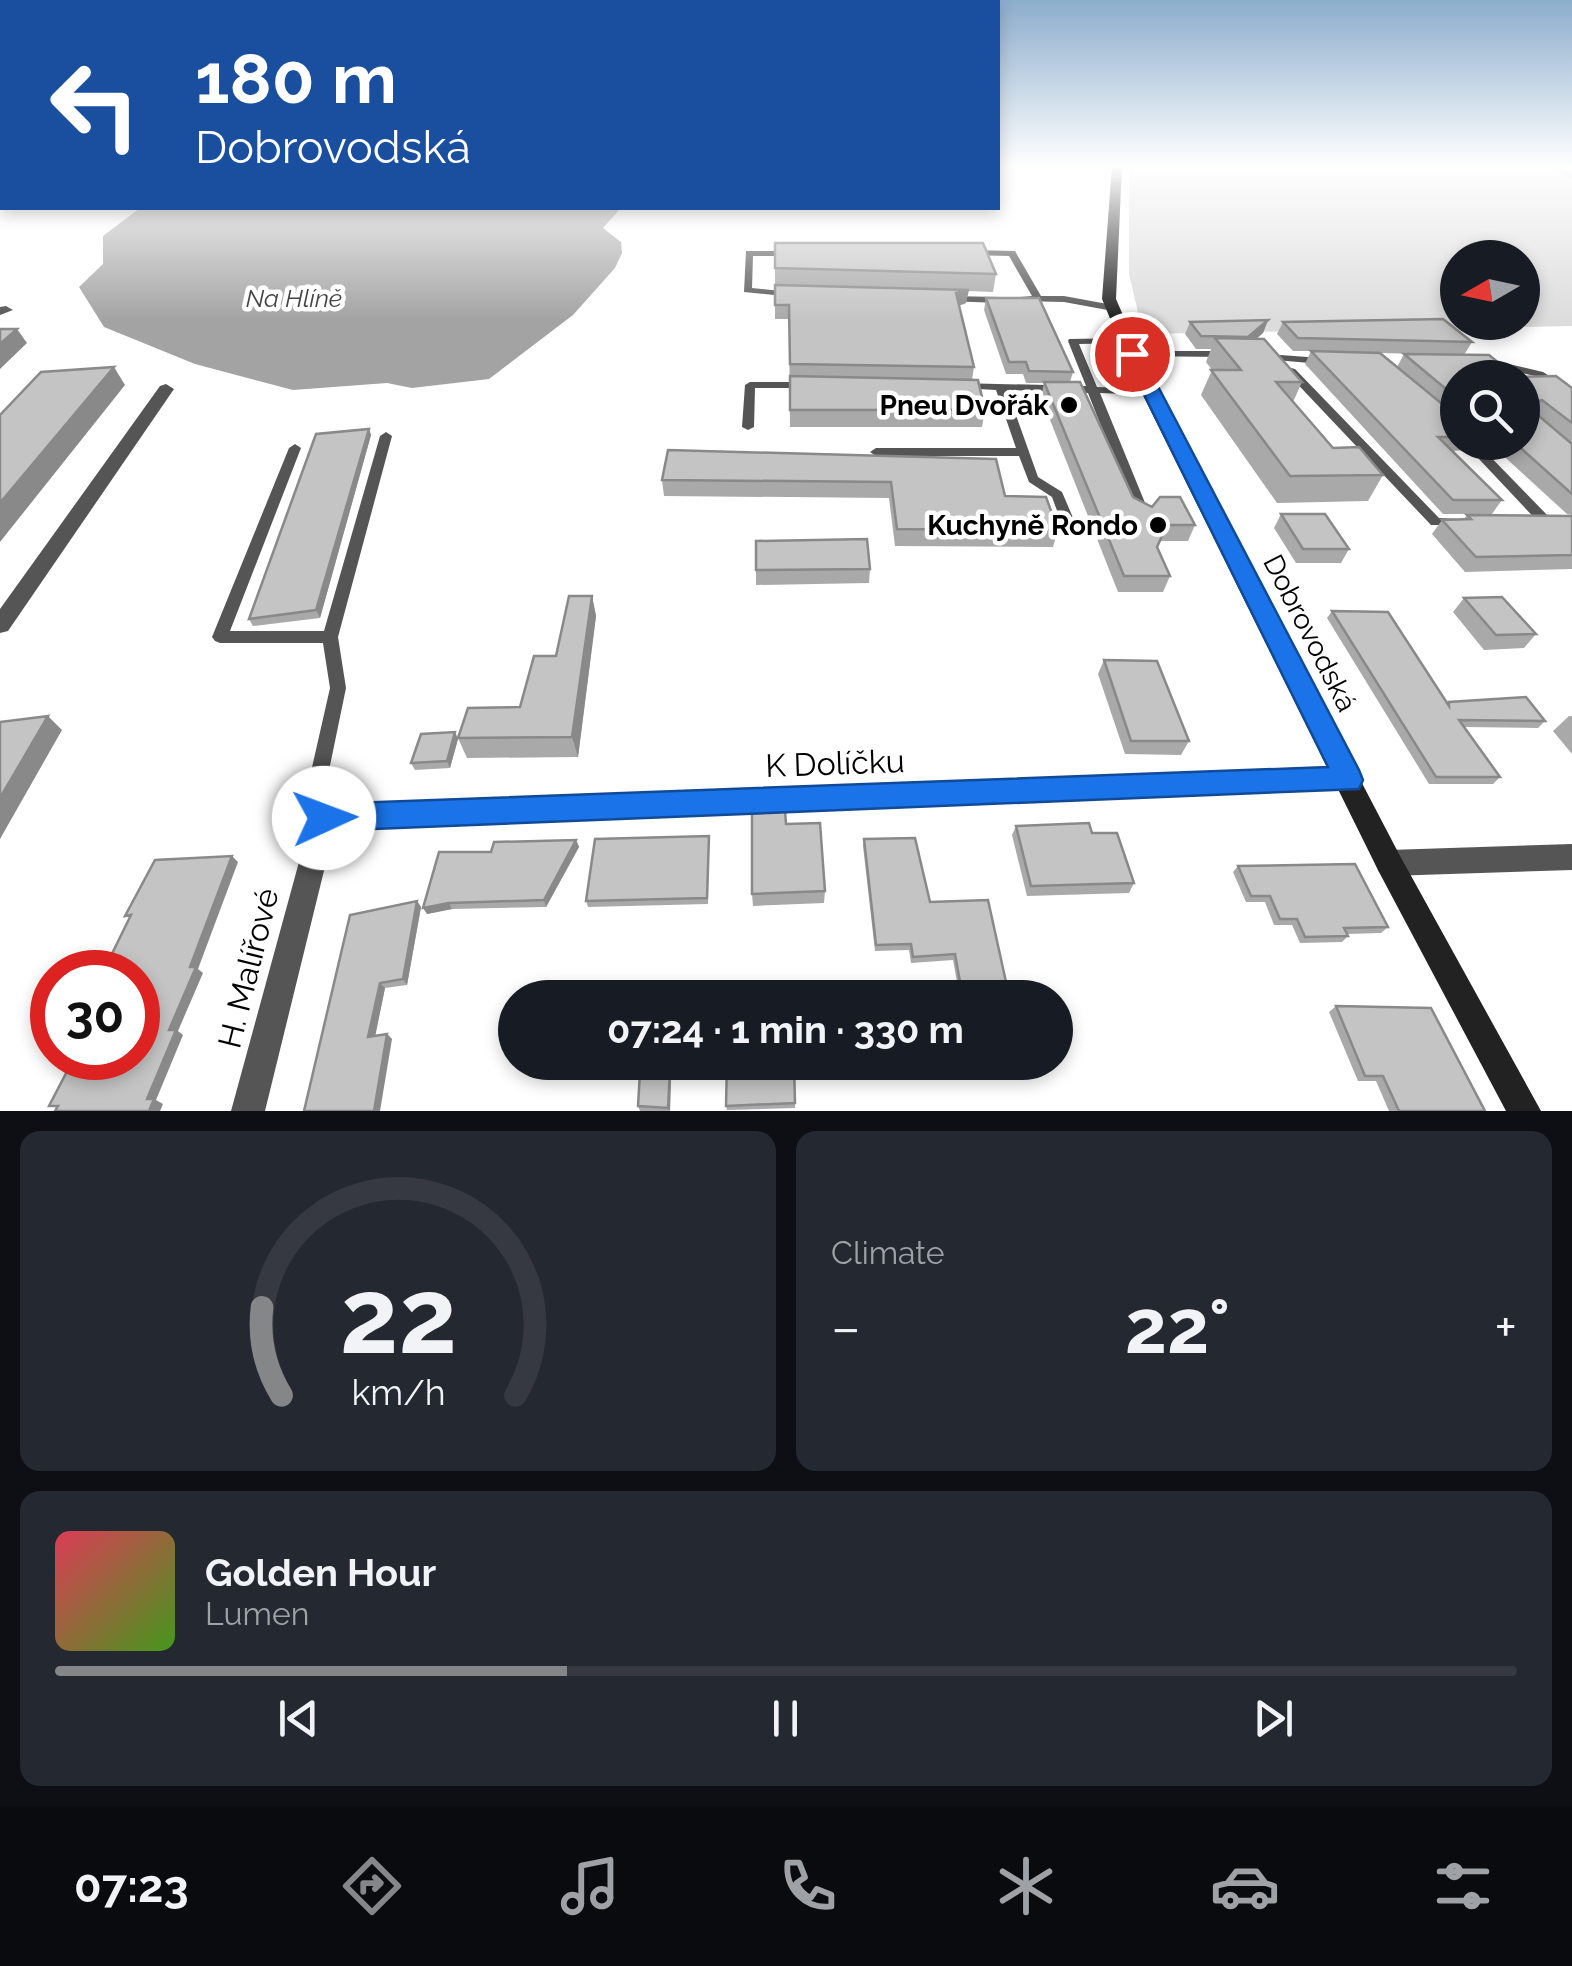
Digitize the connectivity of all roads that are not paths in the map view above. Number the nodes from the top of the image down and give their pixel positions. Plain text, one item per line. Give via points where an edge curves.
1 (1114, 218) edge
2 (805, 252) edge
3 (956, 252) edge
4 (802, 295) edge
5 (940, 298) edge
6 (1038, 299) junction
7 (1113, 308) junction
8 (1130, 348) junction
9 (1235, 354) edge
10 (1254, 354) edge
11 (1461, 359) edge
12 (1280, 360) junction
13 (1330, 361) edge
14 (810, 385) edge
15 (950, 386) edge
16 (1001, 386) junction
17 (166, 390) dead end
18 (1091, 390) junction
19 (1150, 392) junction
20 (1572, 395) edge
21 (748, 426) dead end
22 (386, 436) dead end
23 (295, 448) dead end
24 (876, 452) edge
25 (1024, 452) junction
26 (1487, 460) edge
27 (1144, 516) edge
28 (1472, 522) edge
29 (1528, 522) edge
30 (1070, 527) dead end
31 (0, 625) edge
32 (330, 637) junction
33 (1348, 780) junction
34 (318, 785) joint
35 (324, 818) junction
36 (1572, 857) edge
37 (1389, 863) junction
38 (248, 1111) edge
39 (1524, 1111) edge

1 - 7 street, Dobrovodská
2 - 4 lane via 749,252 747,290
3 - 6 lane via 1012,252
5 - 6 lane
6 - 7 lane
7 - 8 street, Dobrovodská
8 - 9 lane
8 - 18 lane via 1073,341
8 - 19 street, Dobrovodská
10 - 12 lane
11 - 20 lane via 1538,374
12 - 13 lane
12 - 28 lane via 1436,522
14 - 21 lane via 750,385
15 - 16 lane
16 - 18 lane
16 - 25 lane
17 - 31 street
18 - 19 lane
18 - 27 lane
19 - 33 street, Dobrovodská
22 - 32 lane
23 - 32 lane via 220,637
24 - 25 lane
25 - 30 lane via 1033,479 1058,495
26 - 29 lane via 1553,522
32 - 34 lane via 338,688
33 - 35 street, K Dolíčku
33 - 37 street, Dobrovodská
34 - 35 street, H. Malířové
35 - 38 street, H. Malířové
36 - 37 street
37 - 39 street, Dobrovodská

